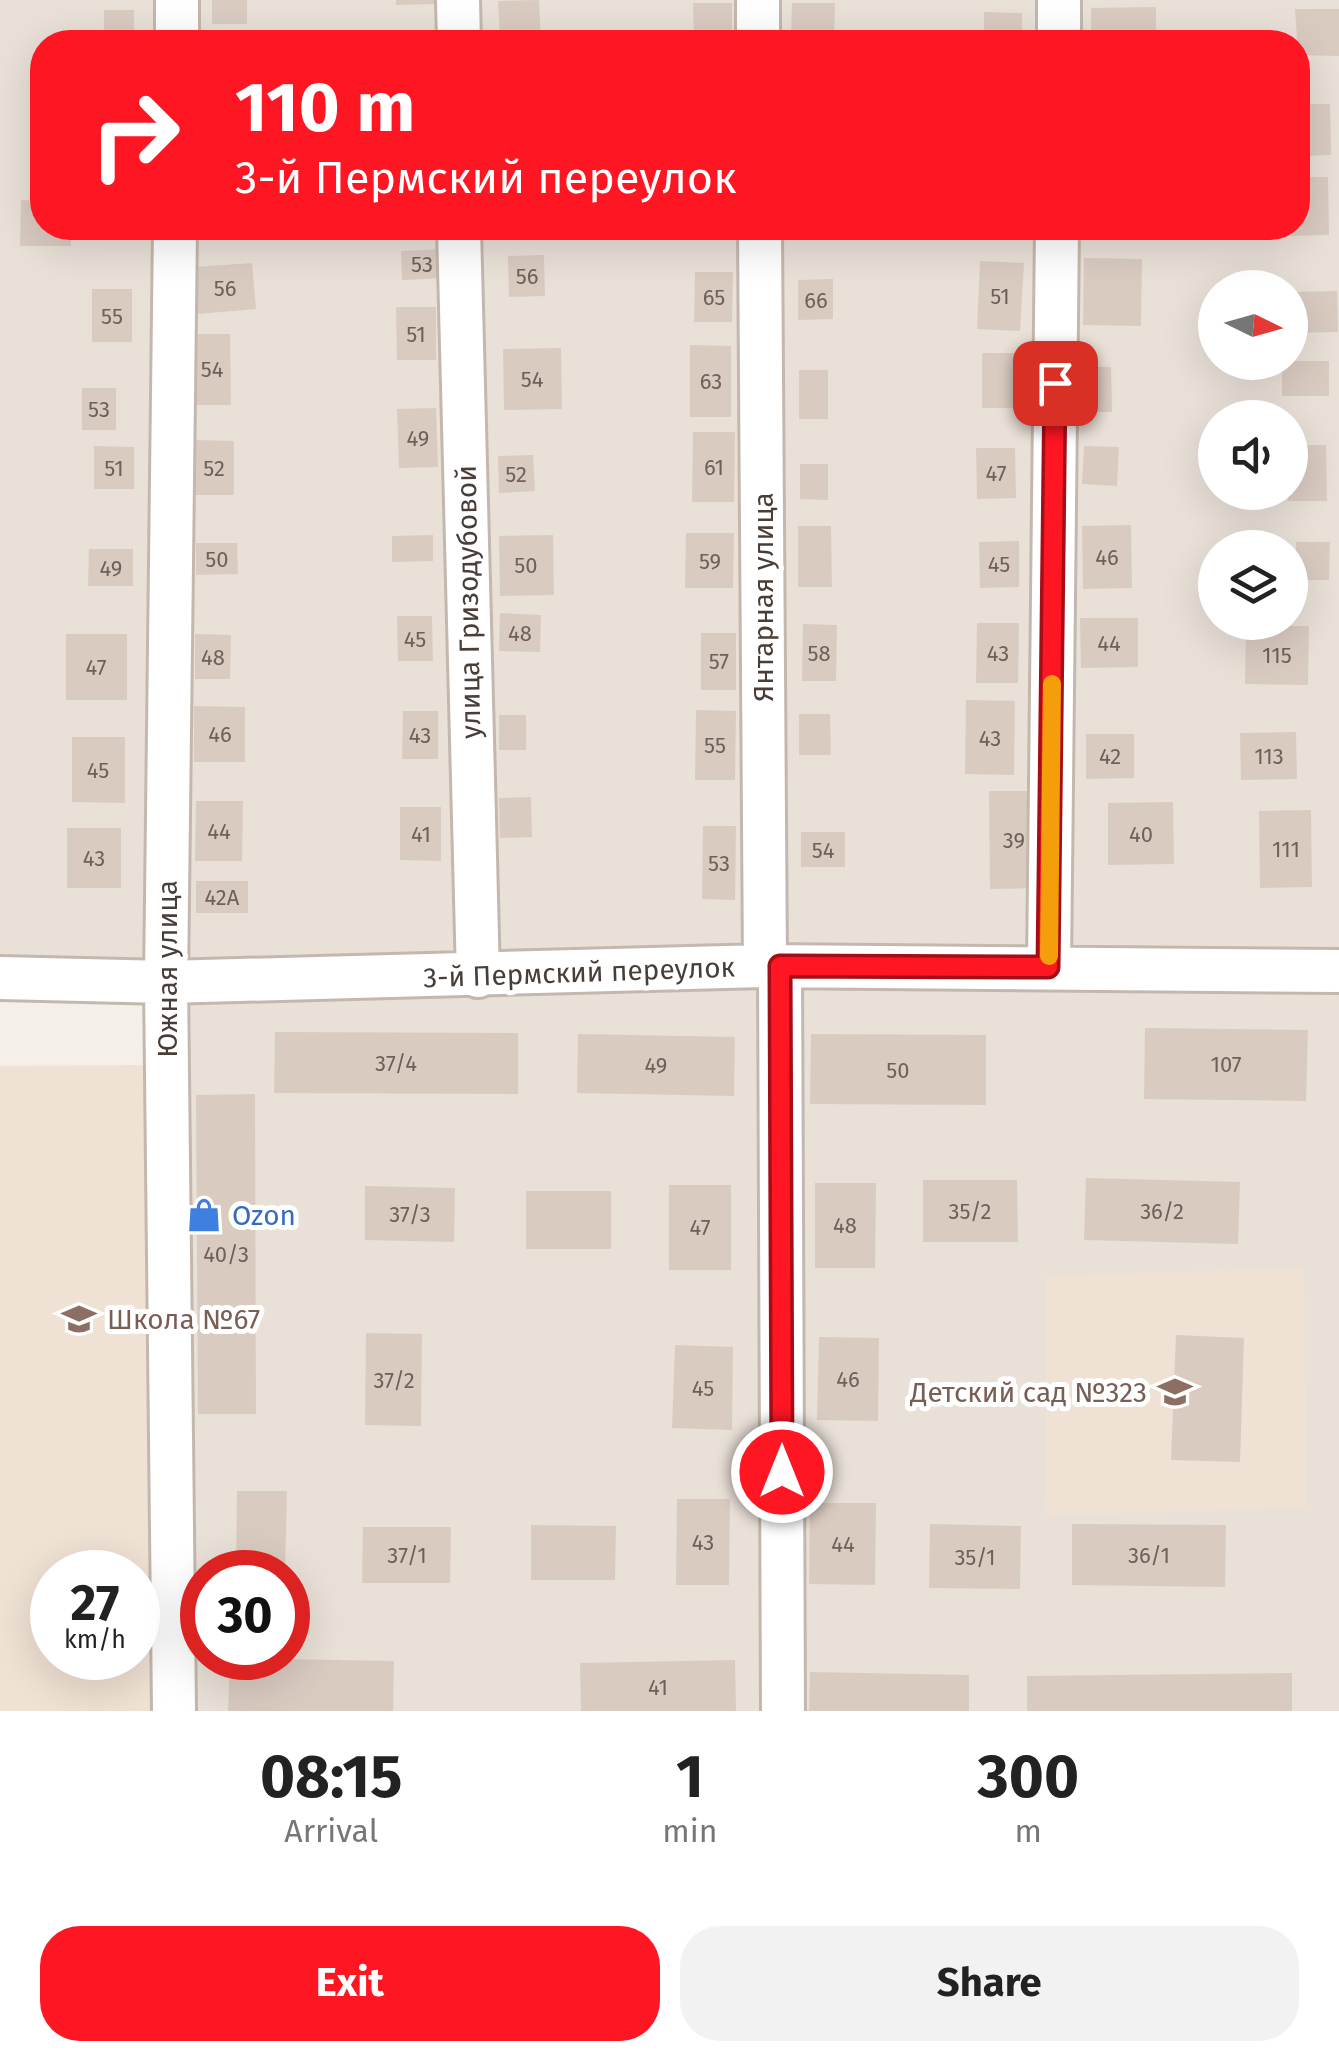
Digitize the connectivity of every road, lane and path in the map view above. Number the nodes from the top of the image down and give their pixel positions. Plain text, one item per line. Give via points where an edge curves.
1 (177, 0) edge
2 (458, 0) edge
3 (758, 0) edge
4 (1059, 0) edge
5 (177, 30) edge
6 (458, 30) edge
7 (758, 30) edge
8 (1059, 30) edge
9 (174, 240) edge
10 (459, 240) edge
11 (760, 240) edge
12 (1057, 240) edge
13 (772, 966) junction
14 (1048, 967) junction
15 (1339, 971) edge
16 (478, 976) junction
17 (0, 978) edge
18 (166, 982) junction
19 (174, 1711) edge
20 (784, 1711) edge

1 - 5 street
2 - 6 street
3 - 7 street
4 - 8 street
9 - 18 street, Южная улица
10 - 16 street, улица Гризодубовой
11 - 13 street, Янтарная улица
12 - 14 street
13 - 14 street, 3-й Пермский переулок
13 - 16 street, 3-й Пермский переулок
13 - 20 street, Янтарная улица
14 - 15 street, 3-й Пермский переулок
16 - 18 street, 3-й Пермский переулок
17 - 18 street, 3-й Пермский переулок
18 - 19 street, Южная улица

